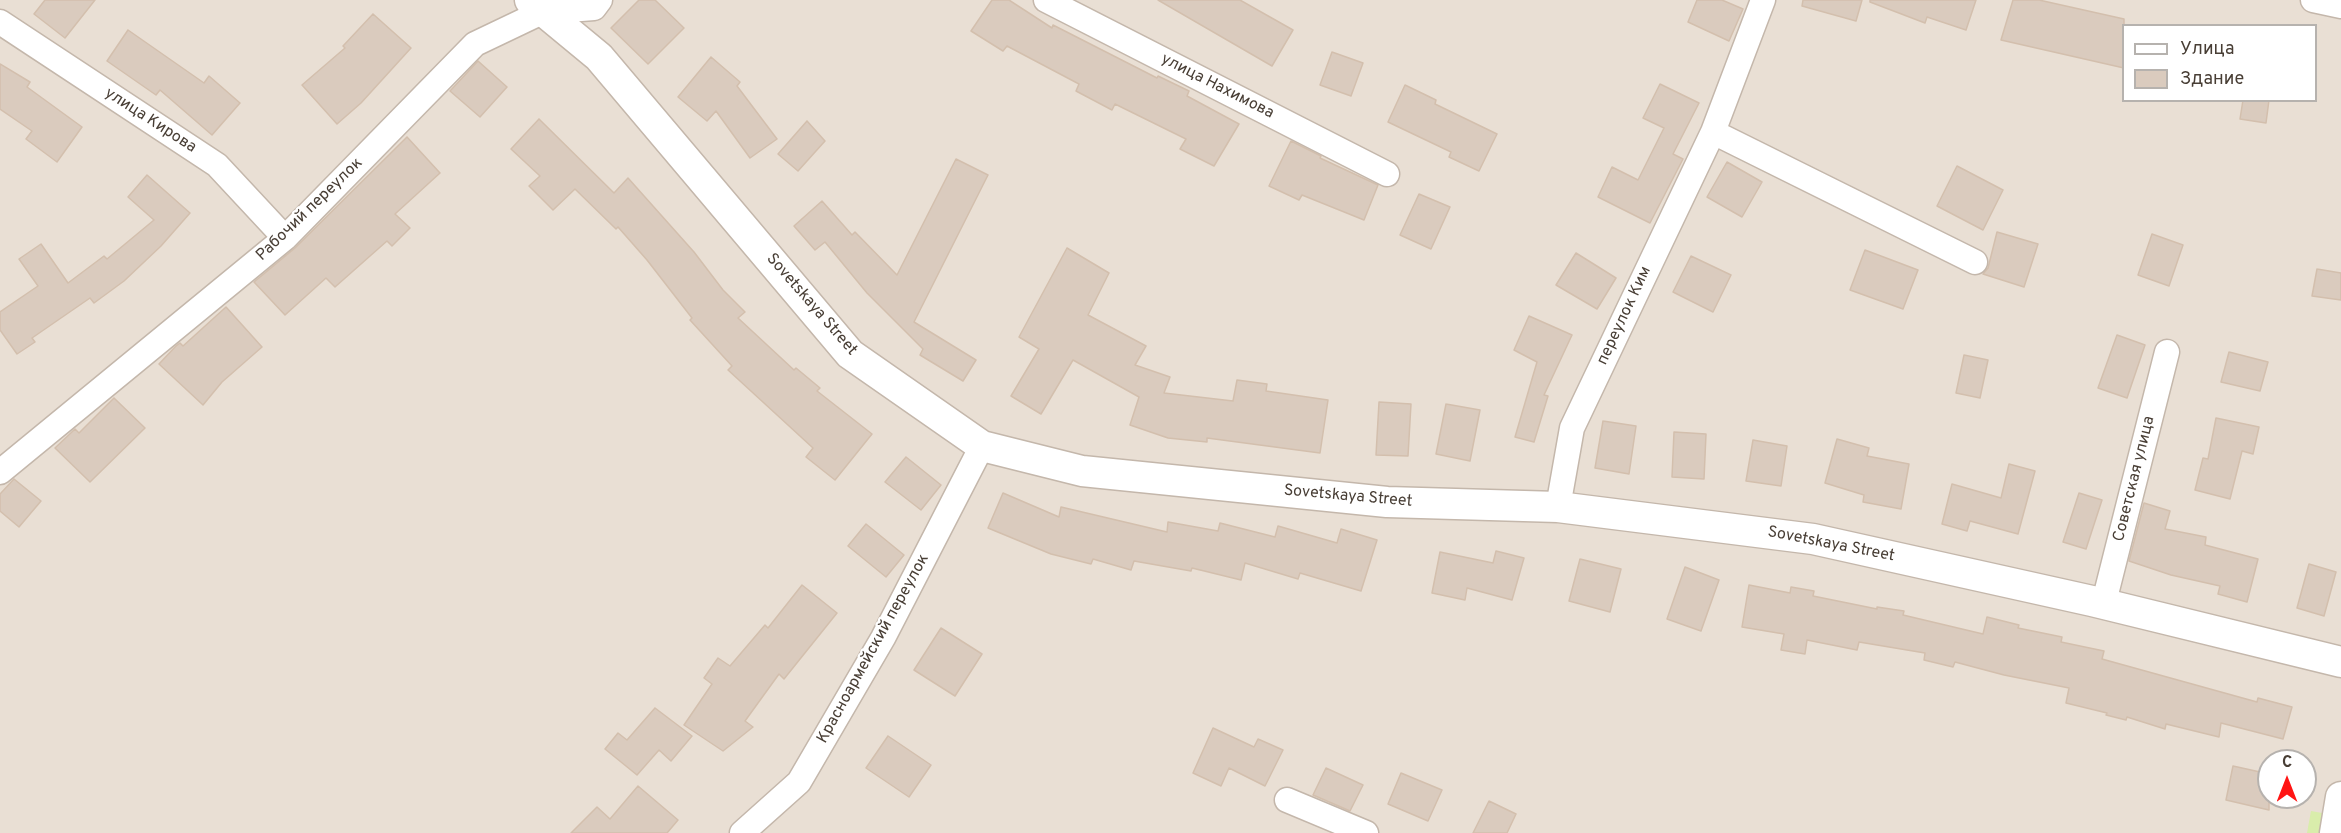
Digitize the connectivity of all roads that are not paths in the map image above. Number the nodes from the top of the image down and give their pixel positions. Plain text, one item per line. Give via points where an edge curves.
1 (600, 0) edge
2 (1046, 0) edge
3 (1763, 0) edge
4 (2313, 0) edge
5 (536, 6) edge
6 (2341, 6) edge
7 (0, 22) edge
8 (1713, 132) junction
9 (1387, 174) dead end
10 (285, 238) junction
11 (1975, 261) dead end
12 (2167, 352) dead end
13 (982, 446) junction
14 (0, 472) edge
15 (1558, 507) junction
16 (2103, 606) junction
17 (2341, 662) edge
18 (2341, 797) edge
19 (1287, 800) dead end
20 (742, 833) edge
21 (1366, 833) edge
22 (2335, 833) edge

1 - 5 street, Рабочий переулок via 594,8
2 - 9 street, улица Нахимова
3 - 8 street, переулок Ким
4 - 6 street
5 - 10 street, Рабочий переулок via 476,44
5 - 13 street, Sovetskaya Street via 599,57 850,354
7 - 10 street, улица Кирова via 217,165
8 - 11 street
8 - 15 street, переулок Ким via 1572,428
10 - 14 street, Рабочий переулок
12 - 16 street, Советская улица
13 - 15 street, Sovetskaya Street via 1082,471 1387,502
13 - 20 street, Красноармейский переулок via 883,638 799,782
15 - 16 street, Sovetskaya Street via 1813,538
16 - 17 street, Sovetskaya Street
18 - 22 street
19 - 21 street

